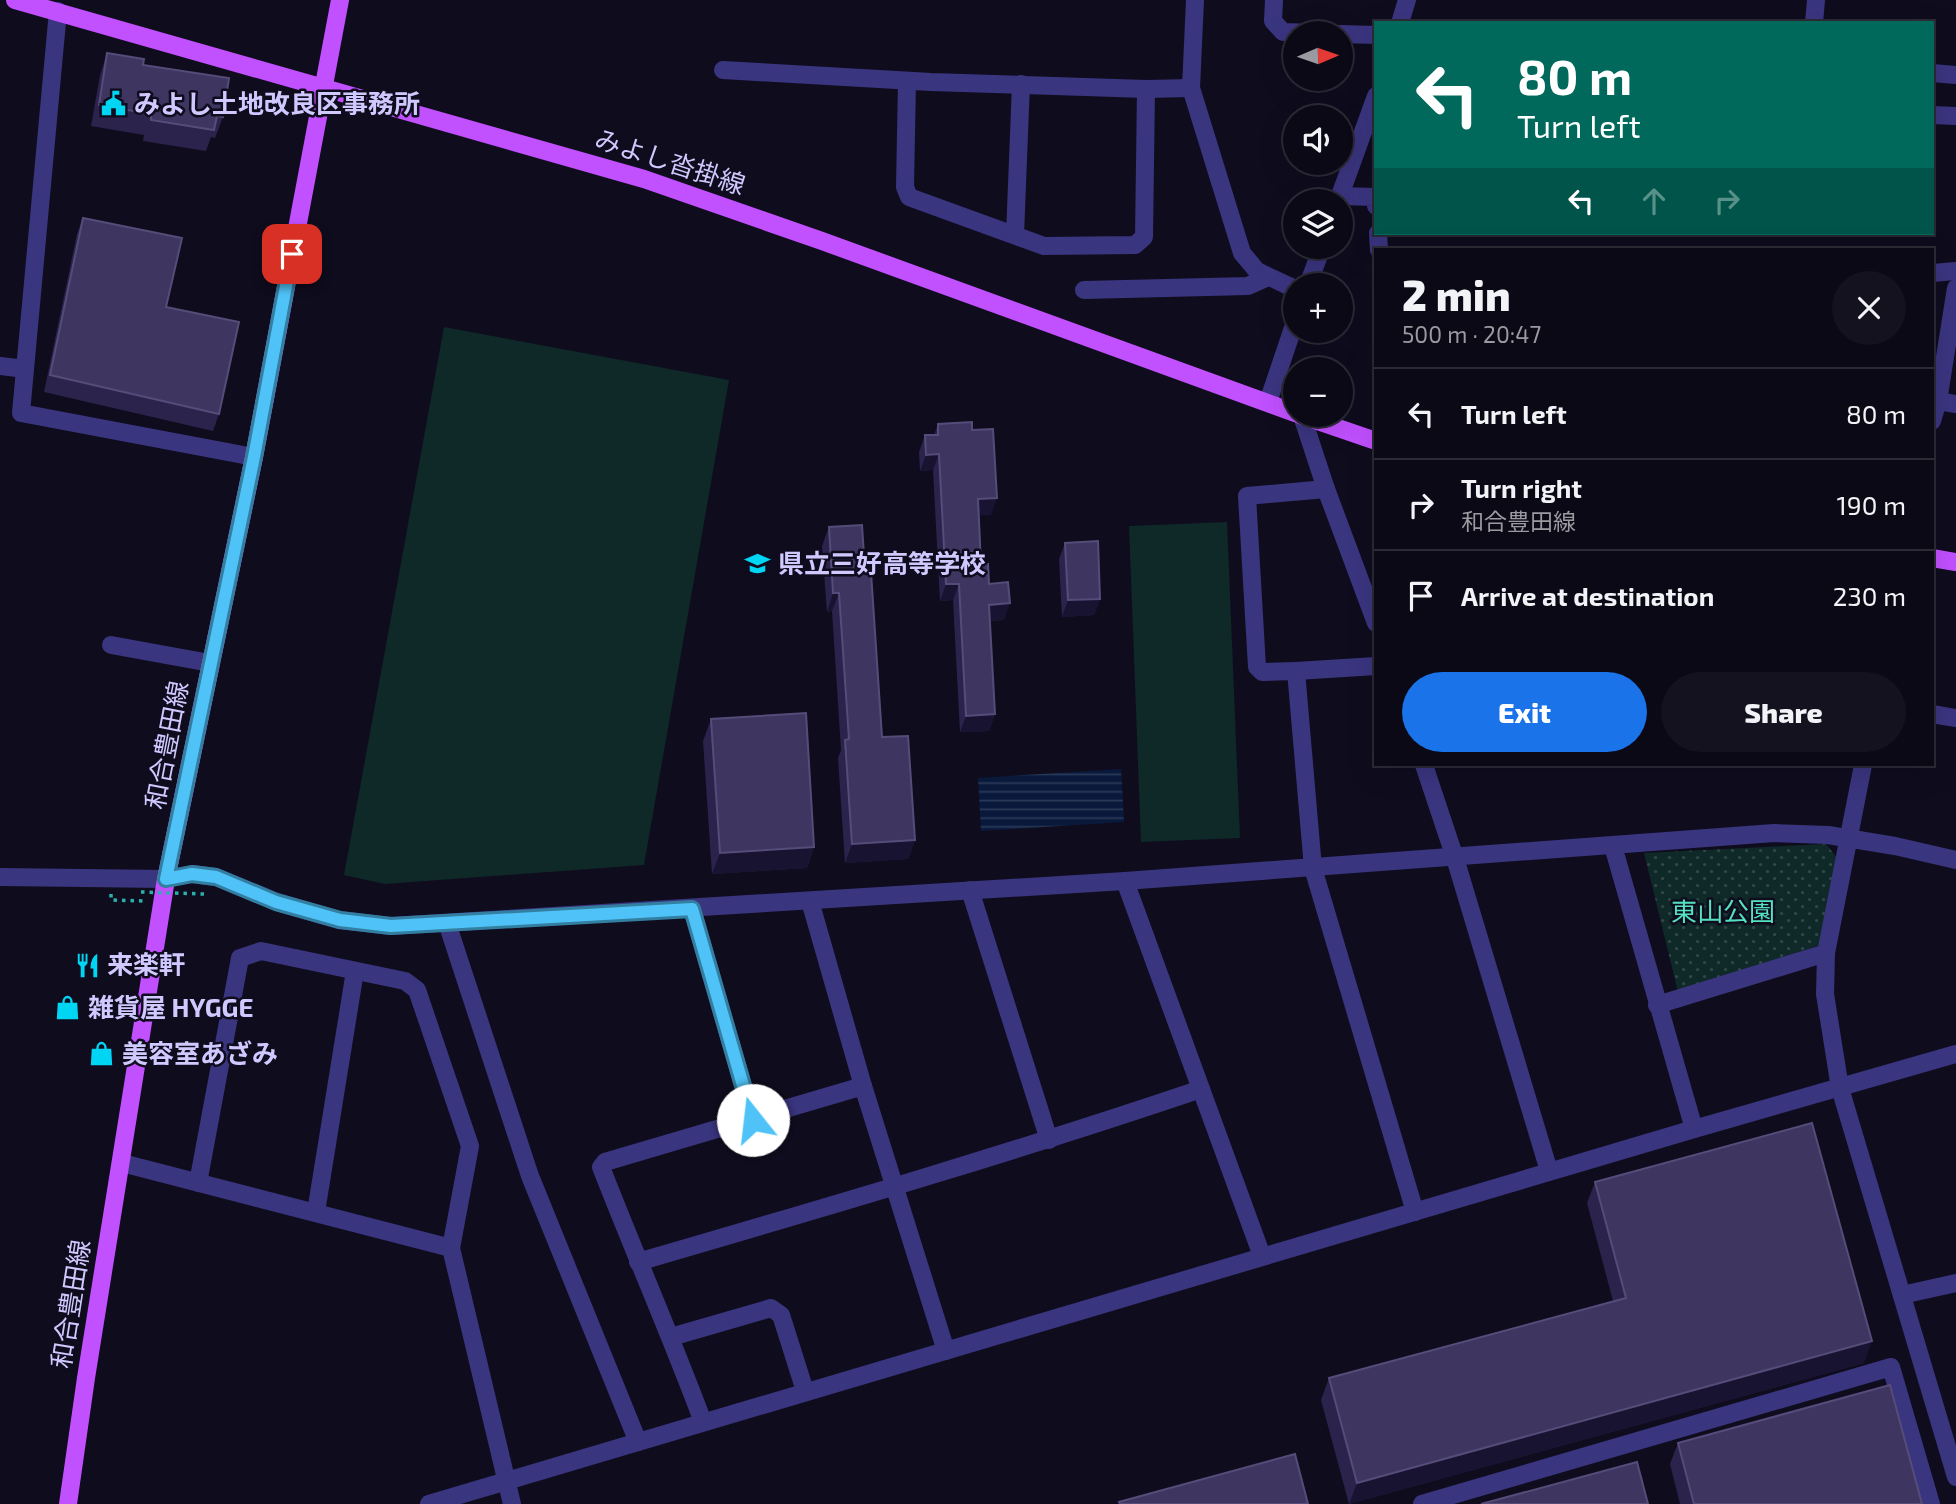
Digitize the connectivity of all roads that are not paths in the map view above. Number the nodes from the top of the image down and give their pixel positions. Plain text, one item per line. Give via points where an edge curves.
1 (15, 0) edge
2 (340, 0) edge
3 (1195, 0) edge
4 (1274, 0) edge
5 (1407, 0) edge
6 (1816, 0) edge
7 (50, 7) edge
8 (1401, 21) edge
9 (1814, 21) edge
10 (1283, 32) edge
11 (1353, 34) edge
12 (1374, 35) edge
13 (723, 70) dead end
14 (1934, 73) edge
15 (1956, 75) edge
16 (907, 81) junction
17 (1021, 84) junction
18 (324, 86) junction
19 (1191, 88) junction
20 (1146, 89) junction
21 (1374, 102) edge
22 (1934, 115) edge
23 (1956, 116) edge
24 (1342, 189) edge
25 (1374, 197) edge
26 (1353, 198) edge
27 (1015, 235) junction
28 (1956, 271) edge
29 (1934, 272) edge
30 (1268, 277) junction
31 (1283, 284) edge
32 (1956, 288) edge
33 (1084, 290) dead end
34 (1288, 343) edge
35 (0, 366) edge
36 (25, 369) junction
37 (1268, 402) junction
38 (1947, 402) edge
39 (1283, 408) edge
40 (1934, 418) edge
41 (1304, 427) edge
42 (1336, 427) edge
43 (1374, 440) edge
44 (254, 457) junction
45 (1326, 489) junction
46 (1934, 558) edge
47 (1956, 562) edge
48 (1374, 618) edge
49 (111, 645) dead end
50 (210, 663) junction
51 (1374, 666) edge
52 (1296, 671) junction
53 (1934, 714) edge
54 (1956, 718) edge
55 (1424, 766) edge
56 (1863, 766) edge
57 (1849, 838) junction
58 (1613, 846) junction
59 (1455, 858) junction
60 (1956, 860) edge
61 (1313, 868) junction
62 (0, 877) edge
63 (166, 879) junction
64 (1125, 881) junction
65 (970, 890) junction
66 (810, 901) junction
67 (692, 909) junction
68 (447, 923) junction
69 (1826, 953) junction
70 (355, 971) junction
71 (1657, 1005) junction
72 (1956, 1054) edge
73 (863, 1086) junction
74 (1840, 1088) junction
75 (1202, 1089) junction
76 (753, 1120) junction
77 (1694, 1129) junction
78 (1049, 1140) junction
79 (122, 1163) junction
80 (1549, 1171) junction
81 (198, 1183) junction
82 (895, 1188) junction
83 (316, 1212) junction
84 (1415, 1212) junction
85 (451, 1248) junction
86 (1262, 1256) junction
87 (638, 1262) junction
88 (1956, 1283) edge
89 (1902, 1295) junction
90 (671, 1336) junction
91 (946, 1351) junction
92 (806, 1391) junction
93 (703, 1423) junction
94 (638, 1442) junction
95 (1956, 1477) edge
96 (508, 1482) junction
97 (68, 1504) edge
98 (429, 1504) edge
99 (512, 1504) edge
100 (1422, 1504) edge
101 (1931, 1504) edge

1 - 7 main road, みよし沓掛線
2 - 18 main road, 和合豊田線
3 - 19 street
4 - 10 street via 1273,21
5 - 8 street
6 - 9 street
7 - 18 main road, みよし沓掛線
7 - 36 street
11 - 12 street
13 - 16 street
14 - 15 street
16 - 17 street
16 - 27 street via 905,187 909,197
17 - 20 street
17 - 27 street
18 - 37 main road, みよし沓掛線 via 643,179
18 - 44 main road, 和合豊田線
19 - 20 street
19 - 30 street via 1242,253
20 - 27 street via 1141,242 1044,246
21 - 24 street
22 - 23 street
25 - 26 street
28 - 29 street
30 - 31 street
30 - 33 street via 1248,286
32 - 38 street
34 - 37 street
35 - 36 street
36 - 44 street via 21,413
37 - 39 main road, みよし沓掛線
38 - 40 street
41 - 45 street
42 - 43 main road, みよし沓掛線
44 - 50 main road, 和合豊田線
45 - 48 street
45 - 52 street via 1247,496 1256,667 1262,672
46 - 47 main road
49 - 50 street
50 - 63 main road, 和合豊田線
51 - 52 street
52 - 61 street
53 - 54 street
55 - 59 street
56 - 57 street
57 - 58 street via 1774,834
57 - 60 street
57 - 69 street
58 - 59 street
58 - 71 street
59 - 61 street
59 - 80 street
61 - 64 street
61 - 84 street
62 - 63 street
63 - 68 street via 192,874 216,877 276,902 340,920 391,926
63 - 79 main road, 和合豊田線
64 - 65 street
64 - 75 street
65 - 66 street
65 - 78 street
66 - 67 street
66 - 73 street
67 - 68 street
67 - 76 street
68 - 94 street via 530,1176
69 - 71 street
69 - 74 street via 1825,994
70 - 81 street via 261,951 240,958
70 - 83 street
70 - 85 street via 405,981 417,990 470,1146
71 - 77 street
72 - 74 street
73 - 76 street
73 - 82 street
74 - 77 street
74 - 89 street
75 - 78 street
75 - 86 street
76 - 87 street via 605,1162 601,1167
77 - 80 street
78 - 82 street
79 - 81 street
79 - 97 main road, 和合豊田線
80 - 84 street
81 - 83 street
82 - 87 street
82 - 91 street
83 - 85 street
84 - 86 street
85 - 96 street
86 - 91 street
87 - 90 street
88 - 89 street
89 - 95 street
90 - 92 street via 771,1308 781,1314
90 - 93 street
91 - 92 street
92 - 93 street
93 - 94 street
94 - 96 street
96 - 98 street
96 - 99 street
100 - 101 street via 1891,1367

